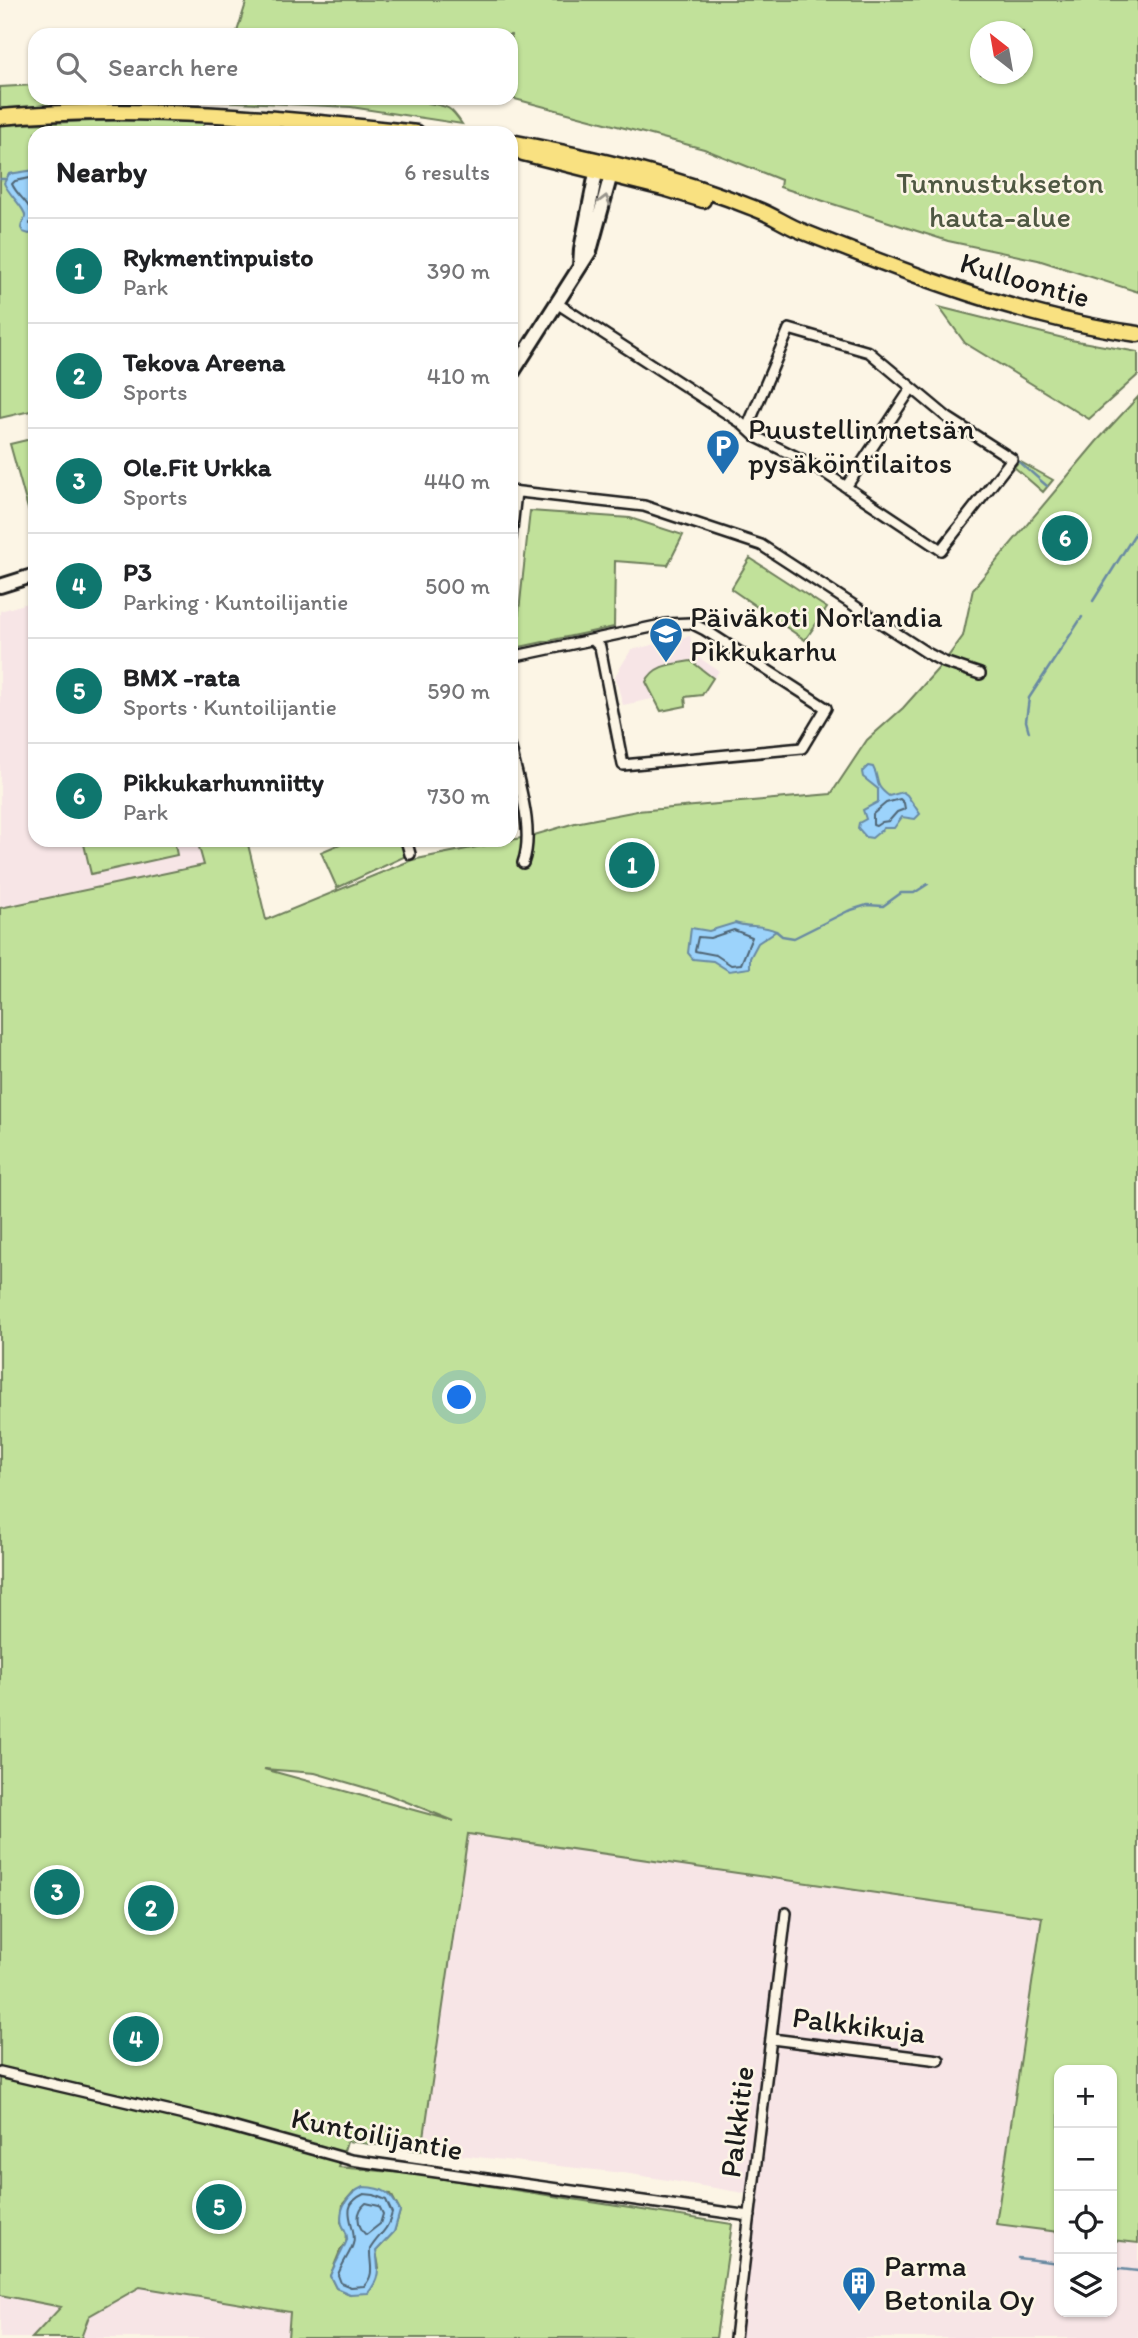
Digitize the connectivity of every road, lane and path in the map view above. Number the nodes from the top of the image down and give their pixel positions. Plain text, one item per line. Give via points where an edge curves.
1 (0, 117) edge
2 (344, 126) edge
3 (518, 144) edge
4 (518, 151) edge
5 (598, 165) junction
6 (613, 169) junction
7 (580, 270) junction
8 (558, 304) junction
9 (1138, 334) edge
10 (518, 364) edge
11 (911, 389) junction
12 (747, 428) junction
13 (846, 486) junction
14 (518, 492) edge
15 (28, 577) edge
16 (0, 586) edge
17 (594, 641) junction
18 (518, 656) edge
19 (980, 674) dead end
20 (518, 784) edge
21 (408, 847) edge
22 (410, 853) dead end
23 (523, 863) dead end
24 (786, 1913) dead end
25 (772, 2039) junction
26 (939, 2060) dead end
27 (0, 2072) edge
28 (750, 2216) junction
29 (735, 2338) edge

1 - 2 main road via 219,114
3 - 5 main road, Kulloontie
4 - 5 main road, Kulloontie
5 - 6 main road, Kulloontie
5 - 7 street
7 -> 6 street via 590,251
6 - 9 main road, Kulloontie via 782,223 1028,312
7 - 8 street
8 - 10 street
8 - 12 street
11 - 12 street via 869,352 789,329
11 - 13 street
11 - 13 street via 1012,459 941,550
12 - 13 street via 756,438
14 - 19 street via 626,502 761,545 926,653
15 - 16 street
17 - 17 street via 600,647 623,765 802,748 826,708 691,623 666,624
17 - 18 street
20 - 23 street via 526,825
21 - 22 street
24 - 25 street, Palkkitie
25 - 26 street, Palkkikuja
25 - 28 street, Palkkitie
27 - 28 street, Kuntoilijantie via 214,2122 351,2160
28 - 29 street, Palkkitie

